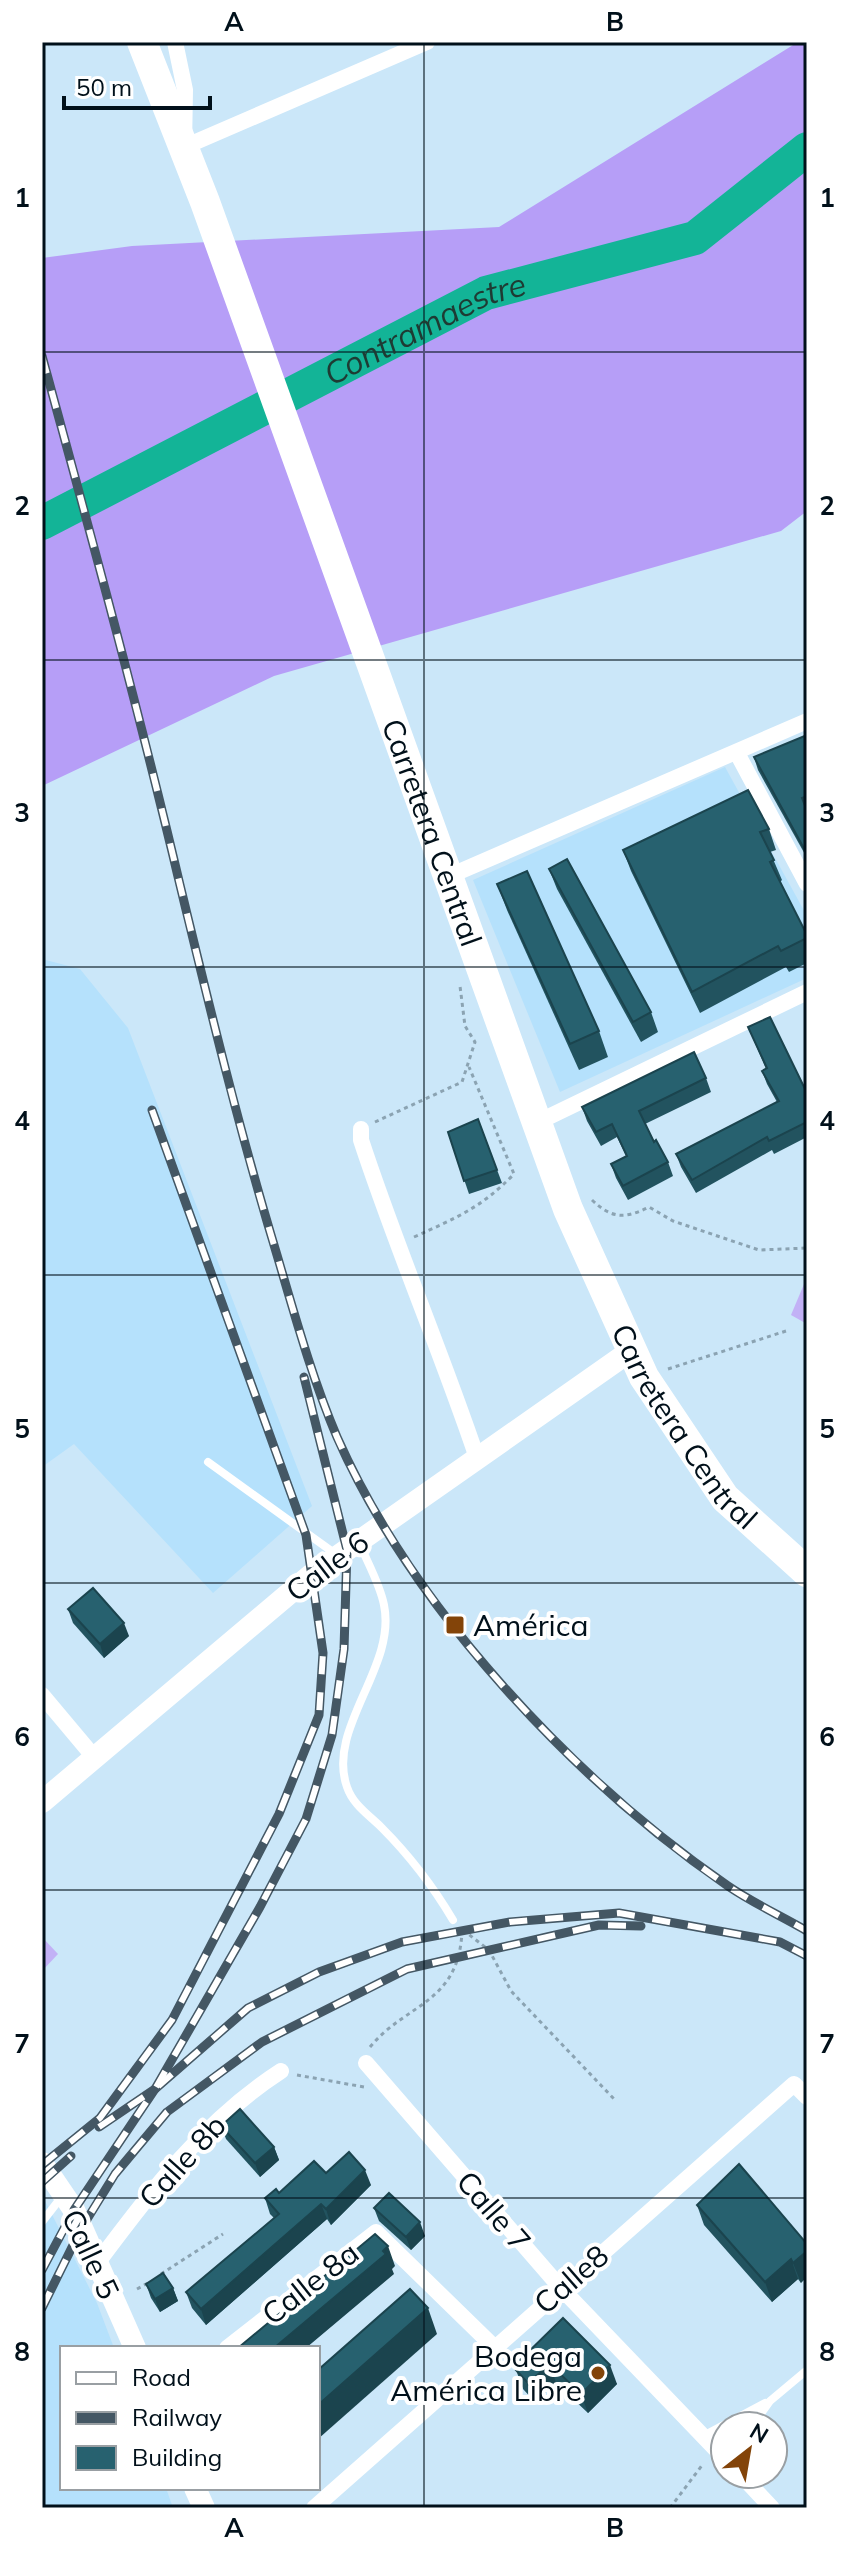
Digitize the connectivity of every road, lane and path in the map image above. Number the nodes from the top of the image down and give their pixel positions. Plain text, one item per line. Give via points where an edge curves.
1 (142, 42) edge
2 (175, 42) edge
3 (427, 42) edge
4 (184, 147) junction
5 (807, 721) edge
6 (737, 753) junction
7 (447, 877) junction
8 (807, 884) edge
9 (459, 982) dead end
10 (807, 992) edge
11 (469, 1067) junction
12 (536, 1123) junction
13 (361, 1129) joint
14 (588, 1190) dead end
15 (398, 1248) junction
16 (807, 1248) edge
17 (786, 1331) dead end
18 (636, 1364) junction
19 (477, 1458) junction
20 (208, 1462) dead end
21 (358, 1542) junction
22 (339, 1556) junction
23 (807, 1572) edge
24 (42, 1695) edge
25 (94, 1757) junction
26 (42, 1802) edge
27 (458, 1926) junction
28 (366, 2063) joint
29 (281, 2071) joint
30 (390, 2091) junction
31 (807, 2097) edge
32 (615, 2100) dead end
33 (42, 2163) edge
34 (64, 2195) junction
35 (42, 2222) edge
36 (223, 2234) dead end
37 (96, 2265) junction
38 (560, 2287) junction
39 (137, 2289) dead end
40 (134, 2346) edge
41 (230, 2346) edge
42 (494, 2347) junction
43 (807, 2370) edge
44 (770, 2401) junction
45 (759, 2410) edge
46 (764, 2410) edge
47 (709, 2443) edge
48 (709, 2455) edge
49 (755, 2490) edge
50 (314, 2508) edge
51 (670, 2508) edge
52 (772, 2508) edge

1 - 4 highway, Carretera Central
2 - 4 street via 185,90
3 - 4 street
4 - 7 highway, Carretera Central
5 - 6 street
6 - 7 street
6 - 8 street
7 - 12 highway, Carretera Central
9 - 11 path via 465,1026 475,1042
10 - 12 street
11 - 13 path via 462,1082
11 - 15 path via 514,1174 491,1199
12 - 18 highway, Carretera Central
13 - 15 street
14 - 16 path via 610,1215 628,1217 649,1207 673,1221 759,1250
15 - 19 street
17 - 18 path
18 - 19 street, Calle 6
18 - 23 highway, Carretera Central via 725,1498
19 - 21 street, Calle 6
20 - 22 lane
21 - 22 street, Calle 6
21 - 27 lane via 385,1605 384,1643 350,1736 343,1768 347,1789
22 - 25 street, Calle 6
24 - 25 street
25 - 26 street, Calle 6
27 - 28 path via 461,1956 447,1981 419,2010 381,2033 369,2048
27 - 32 path via 489,1950 511,1991
28 - 30 street, Calle 7
29 - 30 path
29 - 37 street, Calle 8b via 208,2125
30 - 38 street, Calle 7
31 - 38 street, Calle8 via 794,2084
33 - 34 street, Calle 5
34 - 35 lane
34 - 37 street, Calle 5
36 - 39 path
37 - 40 street, Calle 5
38 - 42 street, Calle8
38 - 47 street, Calle 7
41 - 42 street, Calle 8a via 376,2232
42 - 50 street, Calle8
43 - 44 lane
44 - 45 lane
44 - 46 lane
48 - 51 path
49 - 52 street

